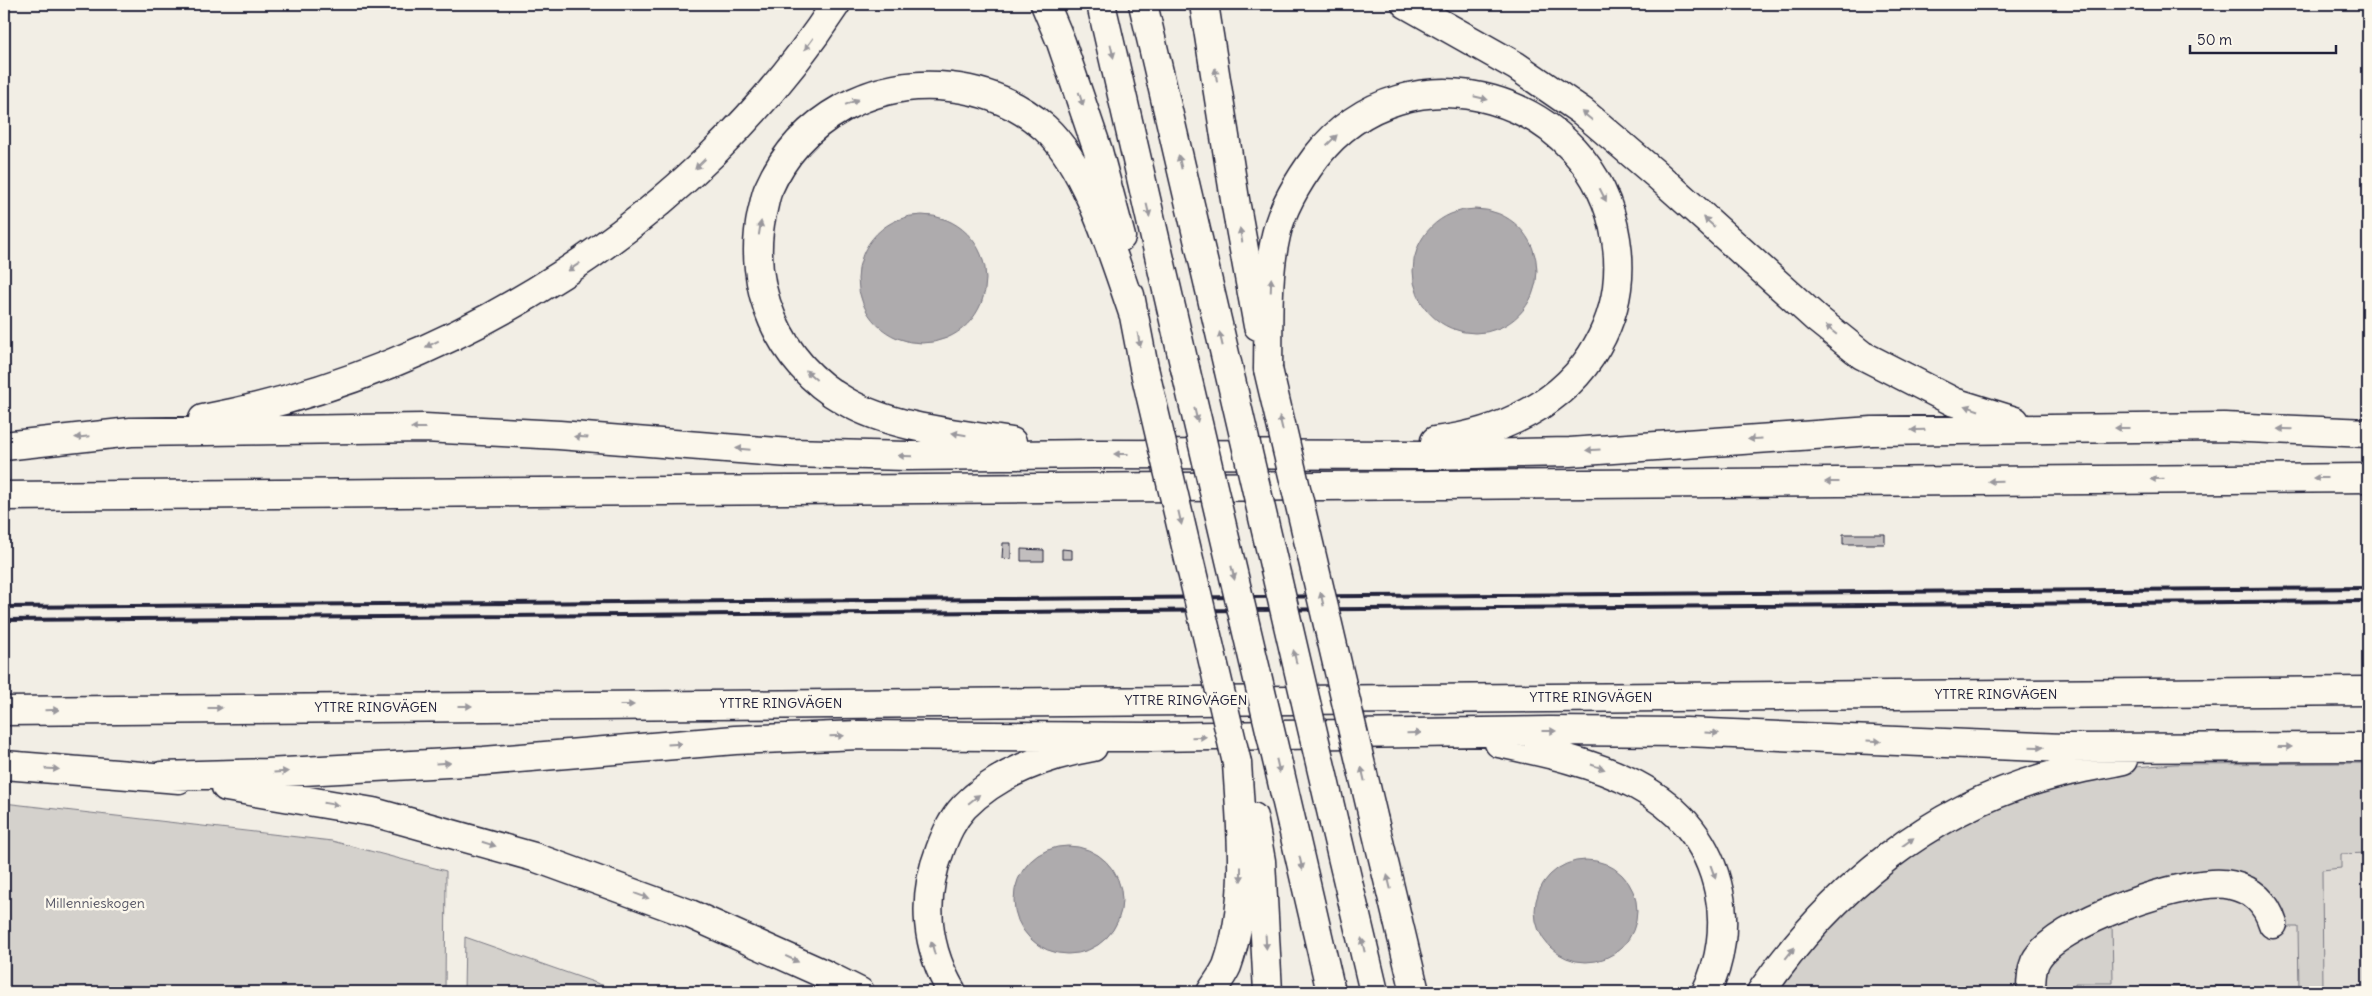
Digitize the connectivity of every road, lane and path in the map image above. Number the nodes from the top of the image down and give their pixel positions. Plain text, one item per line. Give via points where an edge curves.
1 (836, 4) edge
2 (1045, 4) edge
3 (1101, 4) edge
4 (1143, 4) edge
5 (1204, 4) edge
6 (1406, 4) edge
7 (1133, 313) junction
8 (1268, 369) junction
9 (2089, 428) junction
10 (131, 432) junction
11 (2368, 433) edge
12 (4, 446) edge
13 (1094, 454) junction
14 (1327, 454) junction
15 (2368, 478) edge
16 (4, 496) edge
17 (2368, 691) edge
18 (4, 710) edge
19 (1448, 732) junction
20 (1151, 737) junction
21 (2368, 747) edge
22 (2236, 748) junction
23 (4, 765) edge
24 (162, 776) junction
25 (1248, 824) junction
26 (2273, 924) dead end
27 (1401, 929) junction
28 (860, 992) edge
29 (952, 992) edge
30 (1211, 992) edge
31 (1268, 992) edge
32 (1331, 992) edge
33 (1374, 992) edge
34 (1414, 992) edge
35 (1435, 992) edge
36 (1706, 992) edge
37 (1761, 992) edge
38 (2031, 992) edge

1 -> 10 main road via 808,46 769,94 699,165 618,237 543,288 408,356 314,392 265,406
2 -> 7 main road via 1098,151 1120,233
3 -> 32 main road, bridge
33 -> 4 main road, bridge
8 -> 5 main road via 1236,206
9 -> 6 main road via 1987,414 1947,398 1862,355 1583,112 1516,66
13 -> 7 main road via 916,426 845,402 823,386 788,352 772,322 762,290 757,259 758,231 767,192 779,169 814,126 841,107 871,94 909,86 934,85 972,90 1005,100 1045,128 1070,158 1107,238
7 -> 25 main road, bridge via 1237,763
8 -> 14 main road via 1271,266 1276,234 1296,188 1325,146 1361,117 1410,95 1463,94 1508,105 1528,114 1549,126 1581,156 1605,196 1613,218 1620,265 1611,317 1591,358 1574,378 1560,392 1535,408 1481,433
27 -> 8 main road, bridge
11 -> 9 main road via 2224,427
9 -> 14 main road via 1872,431 1570,452
10 -> 12 main road
13 -> 10 main road via 907,456 790,453 424,428
14 -> 13 main road
15 -> 16 main road
18 -> 17 main road, YTTRE RINGVÄGEN
20 -> 19 main road
19 -> 22 main road via 1686,732 2054,748
19 -> 36 main road via 1549,754 1612,772 1640,787 1690,826 1712,868 1722,904 1718,957 1714,977
24 -> 20 main road via 484,761 726,740 830,736
29 -> 20 main road via 937,963 931,942 927,901 928,885 950,824 980,794 1021,768 1076,750
22 -> 21 main road
37 -> 22 main road via 1812,926 1846,893 1920,833 1964,809 1994,795 2060,773 2131,758
23 -> 24 main road
24 -> 28 main road via 373,812 534,858 690,914
25 -> 30 main road via 1241,905 1226,968
25 -> 31 main road via 1261,861
26 - 38 main road via 2261,899 2230,884 2160,893 2092,919 2048,946 2035,962
27 - 34 main road
27 - 35 main road

